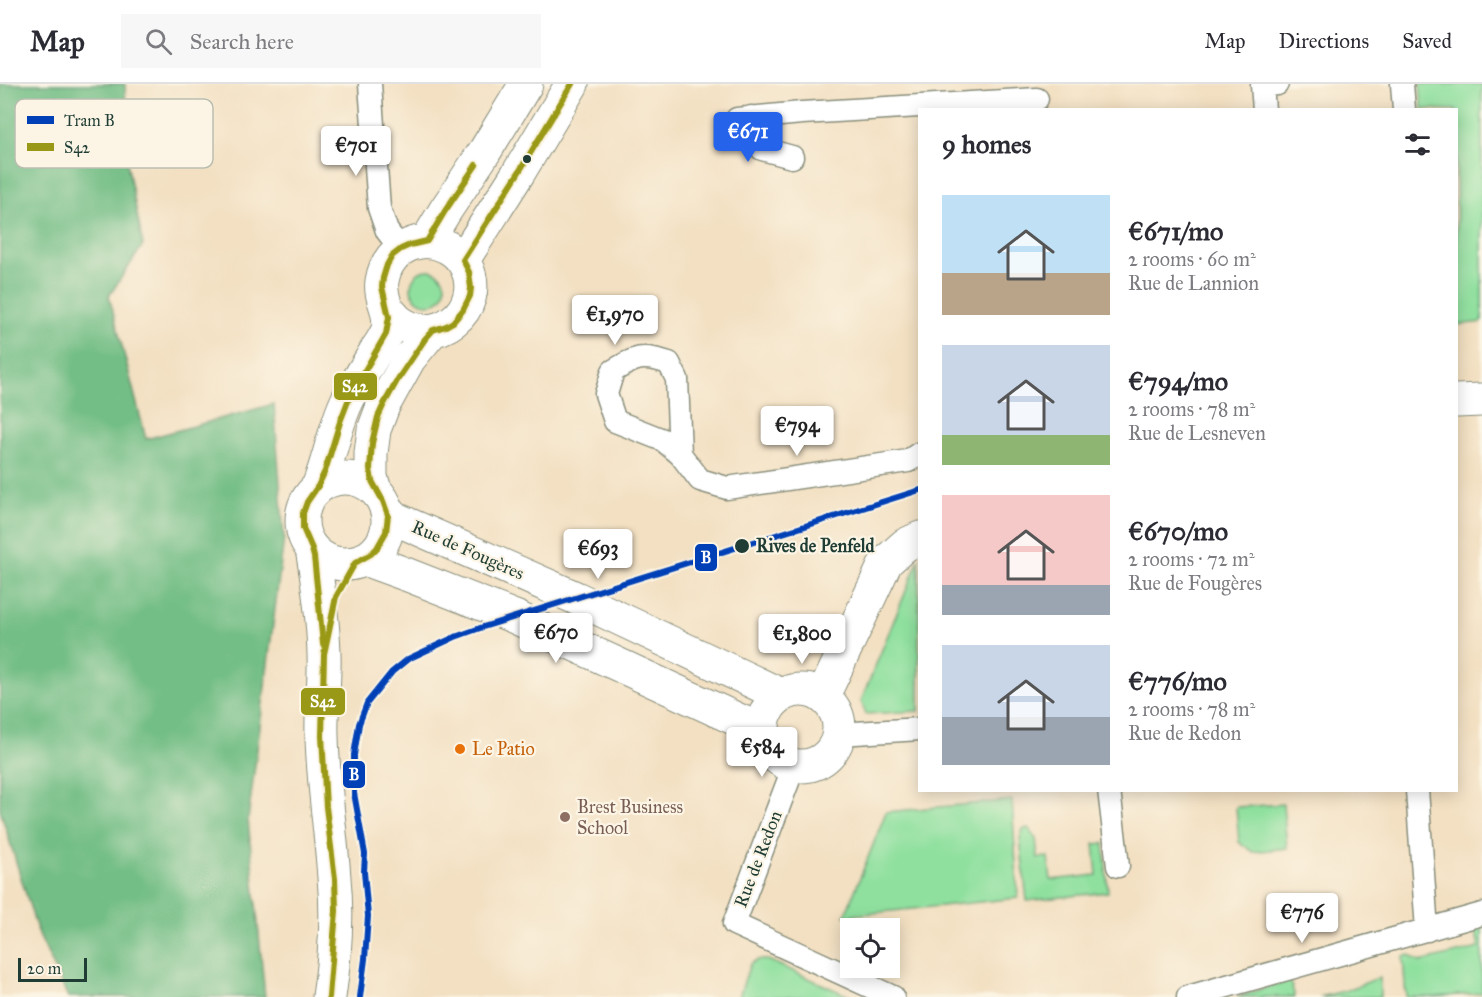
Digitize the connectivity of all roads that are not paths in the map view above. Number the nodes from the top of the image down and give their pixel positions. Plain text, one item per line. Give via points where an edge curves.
1 (370, 84) edge
2 (526, 84) edge
3 (572, 84) edge
4 (1267, 84) edge
5 (1402, 84) edge
6 (1037, 98) edge
7 (1264, 108) edge
8 (1404, 108) edge
9 (792, 157) dead end
10 (414, 245) junction
11 (463, 260) junction
12 (388, 310) junction
13 (432, 331) junction
14 (1482, 400) edge
15 (1458, 401) edge
16 (680, 454) dead end
17 (918, 454) edge
18 (318, 487) junction
19 (381, 499) junction
20 (918, 539) edge
21 (312, 549) junction
22 (360, 561) junction
23 (324, 654) junction
24 (781, 695) junction
25 (823, 696) junction
26 (918, 729) edge
27 (762, 730) junction
28 (839, 734) junction
29 (794, 766) junction
30 (1109, 792) edge
31 (1417, 792) edge
32 (1118, 866) dead end
33 (1482, 914) edge
34 (1427, 930) junction
35 (329, 997) edge
36 (893, 997) edge
37 (1188, 997) edge

1 - 10 street via 379,208 387,231
2 - 10 main road via 445,211
3 - 11 main road
4 - 7 street
5 - 8 street
6 - 9 street via 744,118 762,149
10 - 11 main road via 441,244
10 - 12 main road via 391,258 384,271 381,284
11 - 13 main road via 470,274 467,304 459,317
12 - 13 main road via 407,326
12 - 18 main road via 387,333 347,401
13 - 19 main road via 409,359 374,430 371,477
14 - 15 main road
16 - 17 street via 700,480 727,488 908,461
18 - 19 main road via 341,477 354,478
18 - 21 main road via 309,497 301,523
19 - 22 main road via 388,521 386,532 374,552
19 - 24 main road, Rue de Fougères via 396,519
20 - 25 main road via 886,562
21 - 22 main road via 331,562
21 - 23 main road
22 - 23 main road via 336,597
22 - 27 main road via 408,574 515,617
23 - 35 main road via 322,736 336,911
24 - 25 main road via 809,690
24 - 27 main road via 770,705
25 - 28 main road via 834,708
26 - 28 street
27 - 29 main road via 772,754
28 - 29 main road via 836,746 819,763
29 - 36 street, Rue de Redon via 734,924
30 - 32 street
31 - 34 street
33 - 34 street
34 - 37 street

